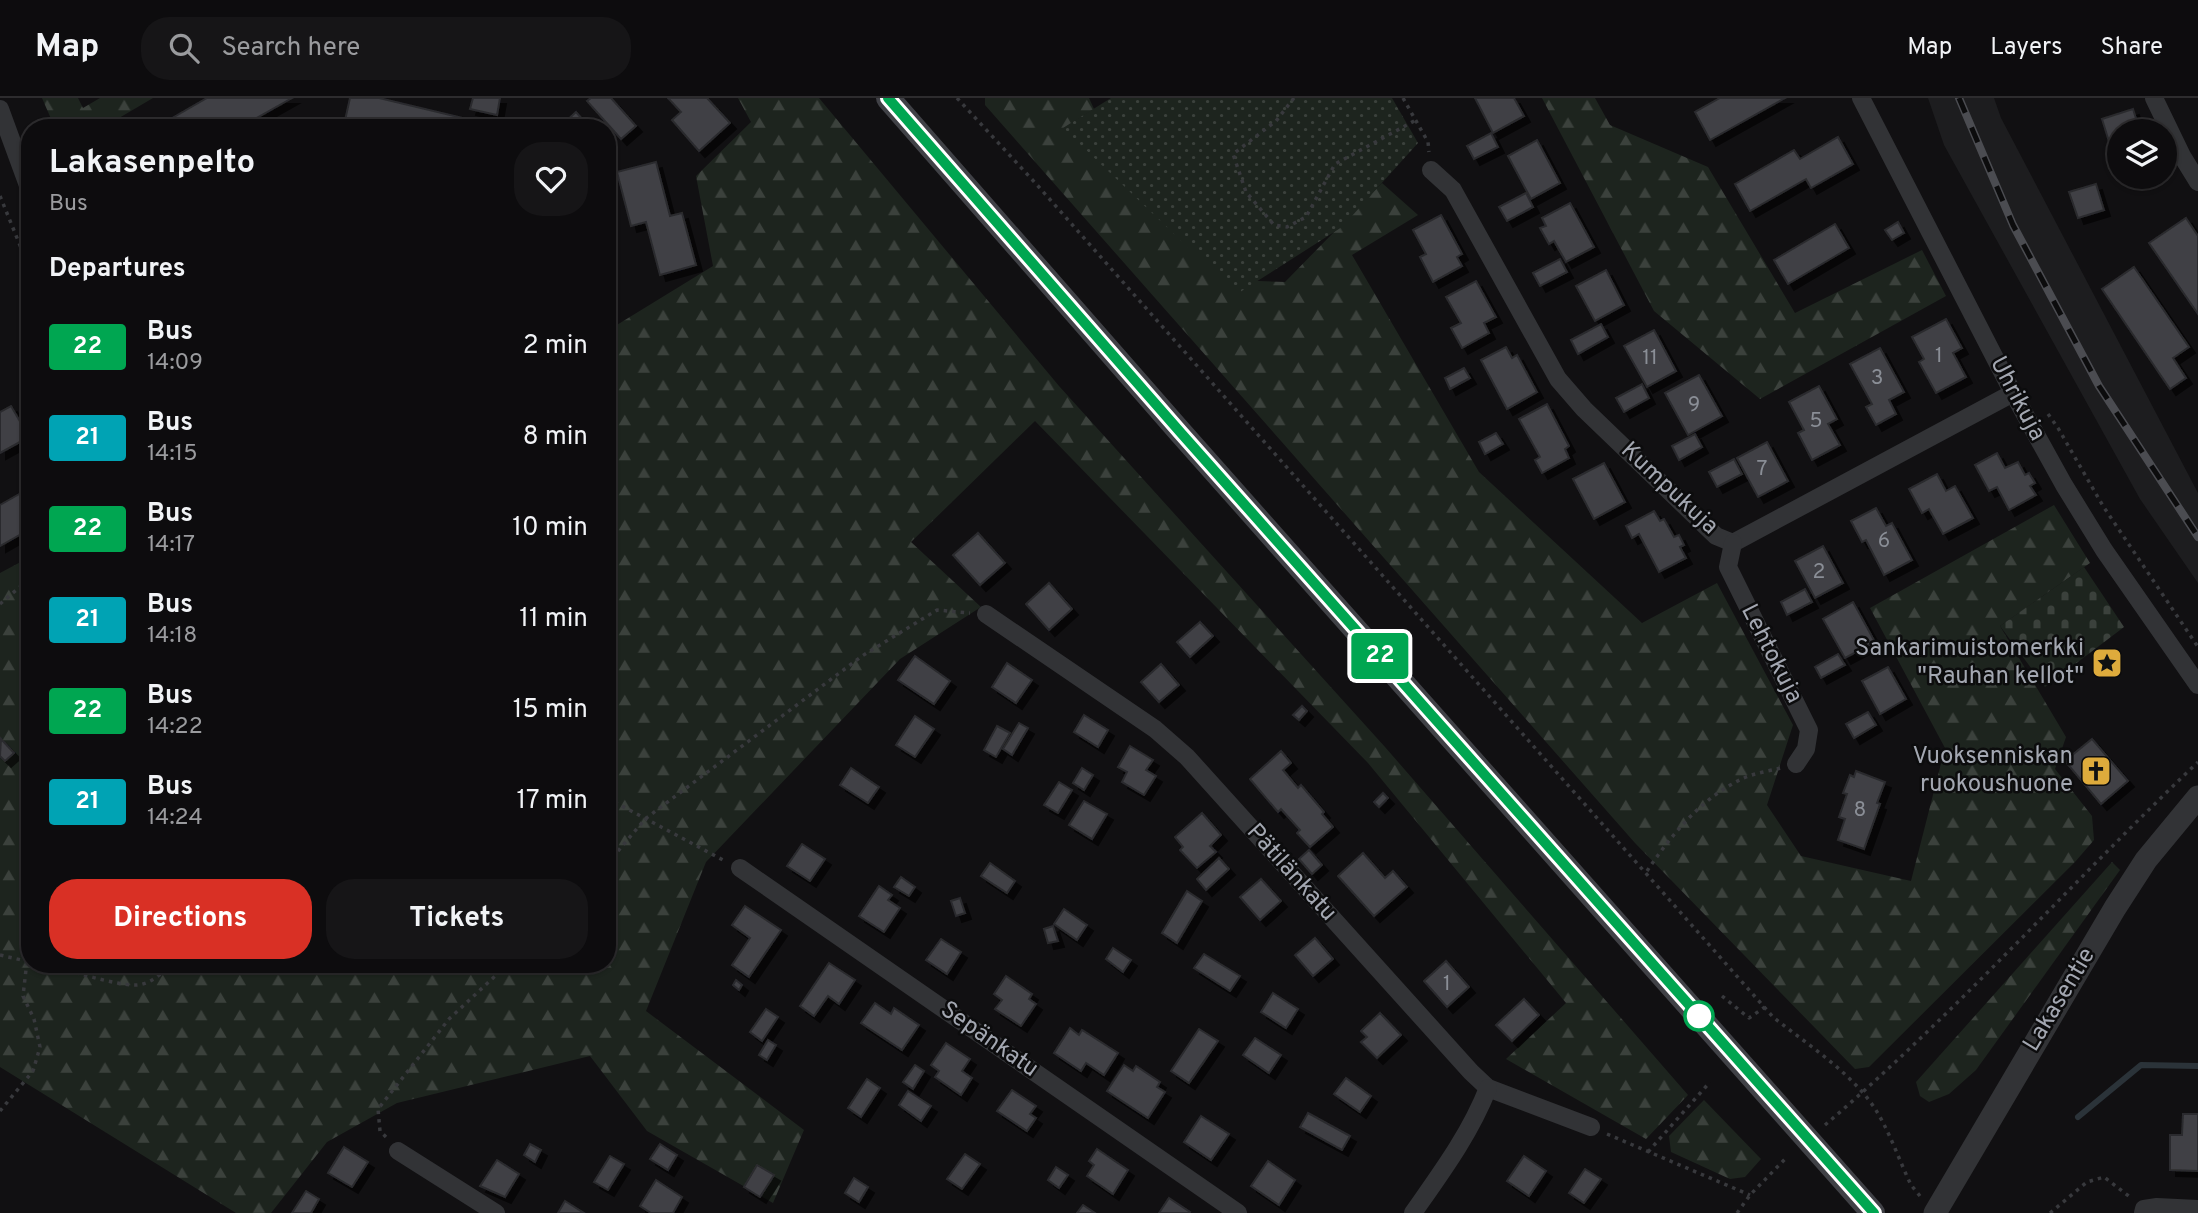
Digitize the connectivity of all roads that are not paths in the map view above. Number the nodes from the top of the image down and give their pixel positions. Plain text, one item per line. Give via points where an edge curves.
1 (888, 98) edge
2 (1861, 98) edge
3 (2154, 98) edge
4 (0, 109) edge
5 (21, 166) edge
6 (1431, 170) road end
7 (2198, 183) edge
8 (2013, 393) junction
9 (1733, 543) junction
10 (986, 614) road end
11 (2198, 685) edge
12 (1796, 764) road end
13 (2198, 797) edge
14 (740, 869) road end
15 (1488, 1088) junction
16 (1591, 1128) road end
17 (398, 1151) road end
18 (2198, 1209) edge
19 (2143, 1211) edge
20 (496, 1213) edge
21 (1238, 1213) edge
22 (1413, 1213) edge
23 (1873, 1213) edge
24 (1935, 1213) edge

1 - 23 main road
2 - 8 street, Uhrikuja
3 - 7 street
4 - 5 street
6 - 9 street, Kumpukuja via 1454,190 1558,379 1716,536
8 - 9 street, Kumpukuja
8 - 11 street, Uhrikuja via 2104,550
9 - 12 street, Lehtokuja via 1728,567 1809,730 1807,749
10 - 15 street, Pätilänkatu via 1155,729 1187,757
13 - 24 street, Lakasentie via 2146,860 2115,908
14 - 21 street, Sepänkatu
15 - 16 street, Pätilänkatu
15 - 22 street via 1457,1151
17 - 20 street
18 - 19 street

